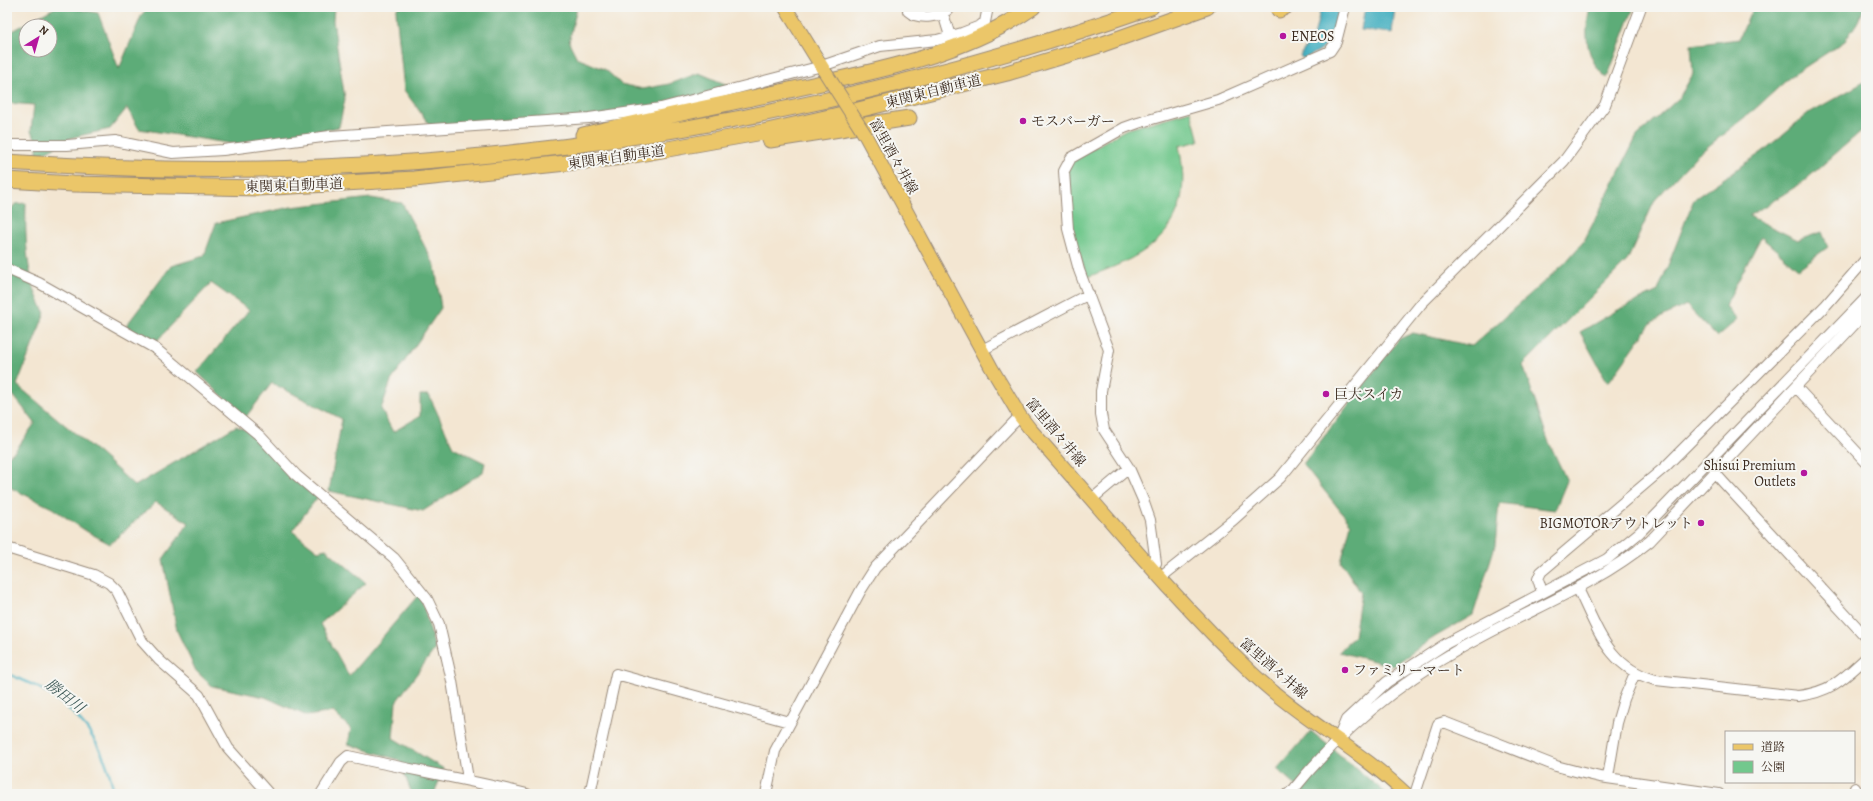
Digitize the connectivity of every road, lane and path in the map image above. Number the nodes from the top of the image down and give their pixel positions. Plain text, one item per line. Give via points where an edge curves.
1 (785, 7) edge
2 (908, 7) edge
3 (950, 7) edge
4 (988, 7) edge
5 (1033, 7) edge
6 (1151, 7) edge
7 (1207, 7) edge
8 (1345, 7) edge
9 (1641, 7) edge
10 (942, 11) edge
11 (950, 36) junction
12 (823, 69) junction
13 (909, 118) dead end
14 (7, 145) edge
15 (680, 148) junction
16 (506, 153) junction
17 (7, 162) edge
18 (7, 180) edge
19 (1866, 259) edge
20 (7, 269) edge
21 (1089, 294) junction
22 (1866, 298) edge
23 (1866, 312) edge
24 (982, 350) junction
25 (1796, 387) junction
26 (1020, 416) junction
27 (1714, 456) junction
28 (1866, 462) edge
29 (1129, 468) junction
30 (1715, 473) junction
31 (1690, 482) junction
32 (1092, 499) junction
33 (7, 548) edge
34 (1157, 574) junction
35 (1578, 589) junction
36 (1542, 592) junction
37 (1866, 637) edge
38 (1866, 658) edge
39 (1635, 673) junction
40 (789, 722) junction
41 (1338, 739) junction
42 (1608, 777) junction
43 (468, 779) junction
44 (269, 794) edge
45 (321, 794) edge
46 (526, 794) edge
47 (590, 794) edge
48 (766, 794) edge
49 (1288, 794) edge
50 (1406, 794) edge
51 (1415, 794) edge
52 (1719, 794) edge

1 - 12 main road, 富里酒々井線
2 - 10 street via 911,13 928,16
3 - 10 street
4 - 11 street via 985,22 980,26
5 - 16 highway via 1009,22 953,48 882,69
6 - 16 highway, 東関東自動車道 via 1000,56 828,99 676,131
7 - 15 highway, 東関東自動車道 via 1103,44 1007,73 834,116
8 - 21 street via 1336,42 1325,54 1218,100 1138,123 1071,158 1064,171 1068,228 1079,270
9 - 34 street via 1605,105 1564,161 1421,304 1280,478 1232,520
10 - 11 street
11 - 12 street via 880,46
12 - 14 street via 661,108 589,118 330,136 223,150 173,153 115,142 67,146
12 - 24 main road, 富里酒々井線, bridge via 865,136
13 - 15 highway via 746,143
15 - 18 highway, 東関東自動車道 via 623,158 487,173 258,188
16 - 17 highway, 東関東自動車道 via 323,167 260,169 73,167
19 - 36 street via 1826,305 1665,467 1541,572 1538,579
20 - 43 street via 39,283 156,349 260,436 296,475 394,558 428,599 439,624 452,680
21 - 24 street
21 - 29 street via 1109,350 1101,391 1104,430
22 - 27 street
23 - 25 street
24 - 26 main road, 富里酒々井線
25 - 28 street
25 - 30 street
26 - 32 main road, 富里酒々井線
26 - 40 street via 875,568
27 - 30 street
27 - 31 street
29 - 32 street
29 - 34 street via 1150,520
30 - 31 street via 1704,474
30 - 35 street via 1650,541 1613,569
30 - 37 street
31 - 36 street via 1628,543 1607,558
32 - 34 main road, 富里酒々井線
33 - 44 street via 94,575 110,583 117,591 142,641 159,660 199,694 228,748
34 - 41 main road, 富里酒々井線 via 1276,695
35 - 39 street via 1608,648 1619,662
35 - 41 street via 1485,635 1425,669 1383,700
36 - 41 street via 1447,643 1387,682 1346,720
38 - 39 street via 1830,688 1812,695 1798,696 1656,680
39 - 42 street via 1617,723
40 - 47 street via 616,674
40 - 48 street via 774,751
41 - 49 street
41 - 50 main road, 富里酒々井線 via 1380,770
42 - 51 street via 1556,766 1444,722 1438,724
42 - 52 street
43 - 45 street via 450,778 348,756 341,762
43 - 46 street

